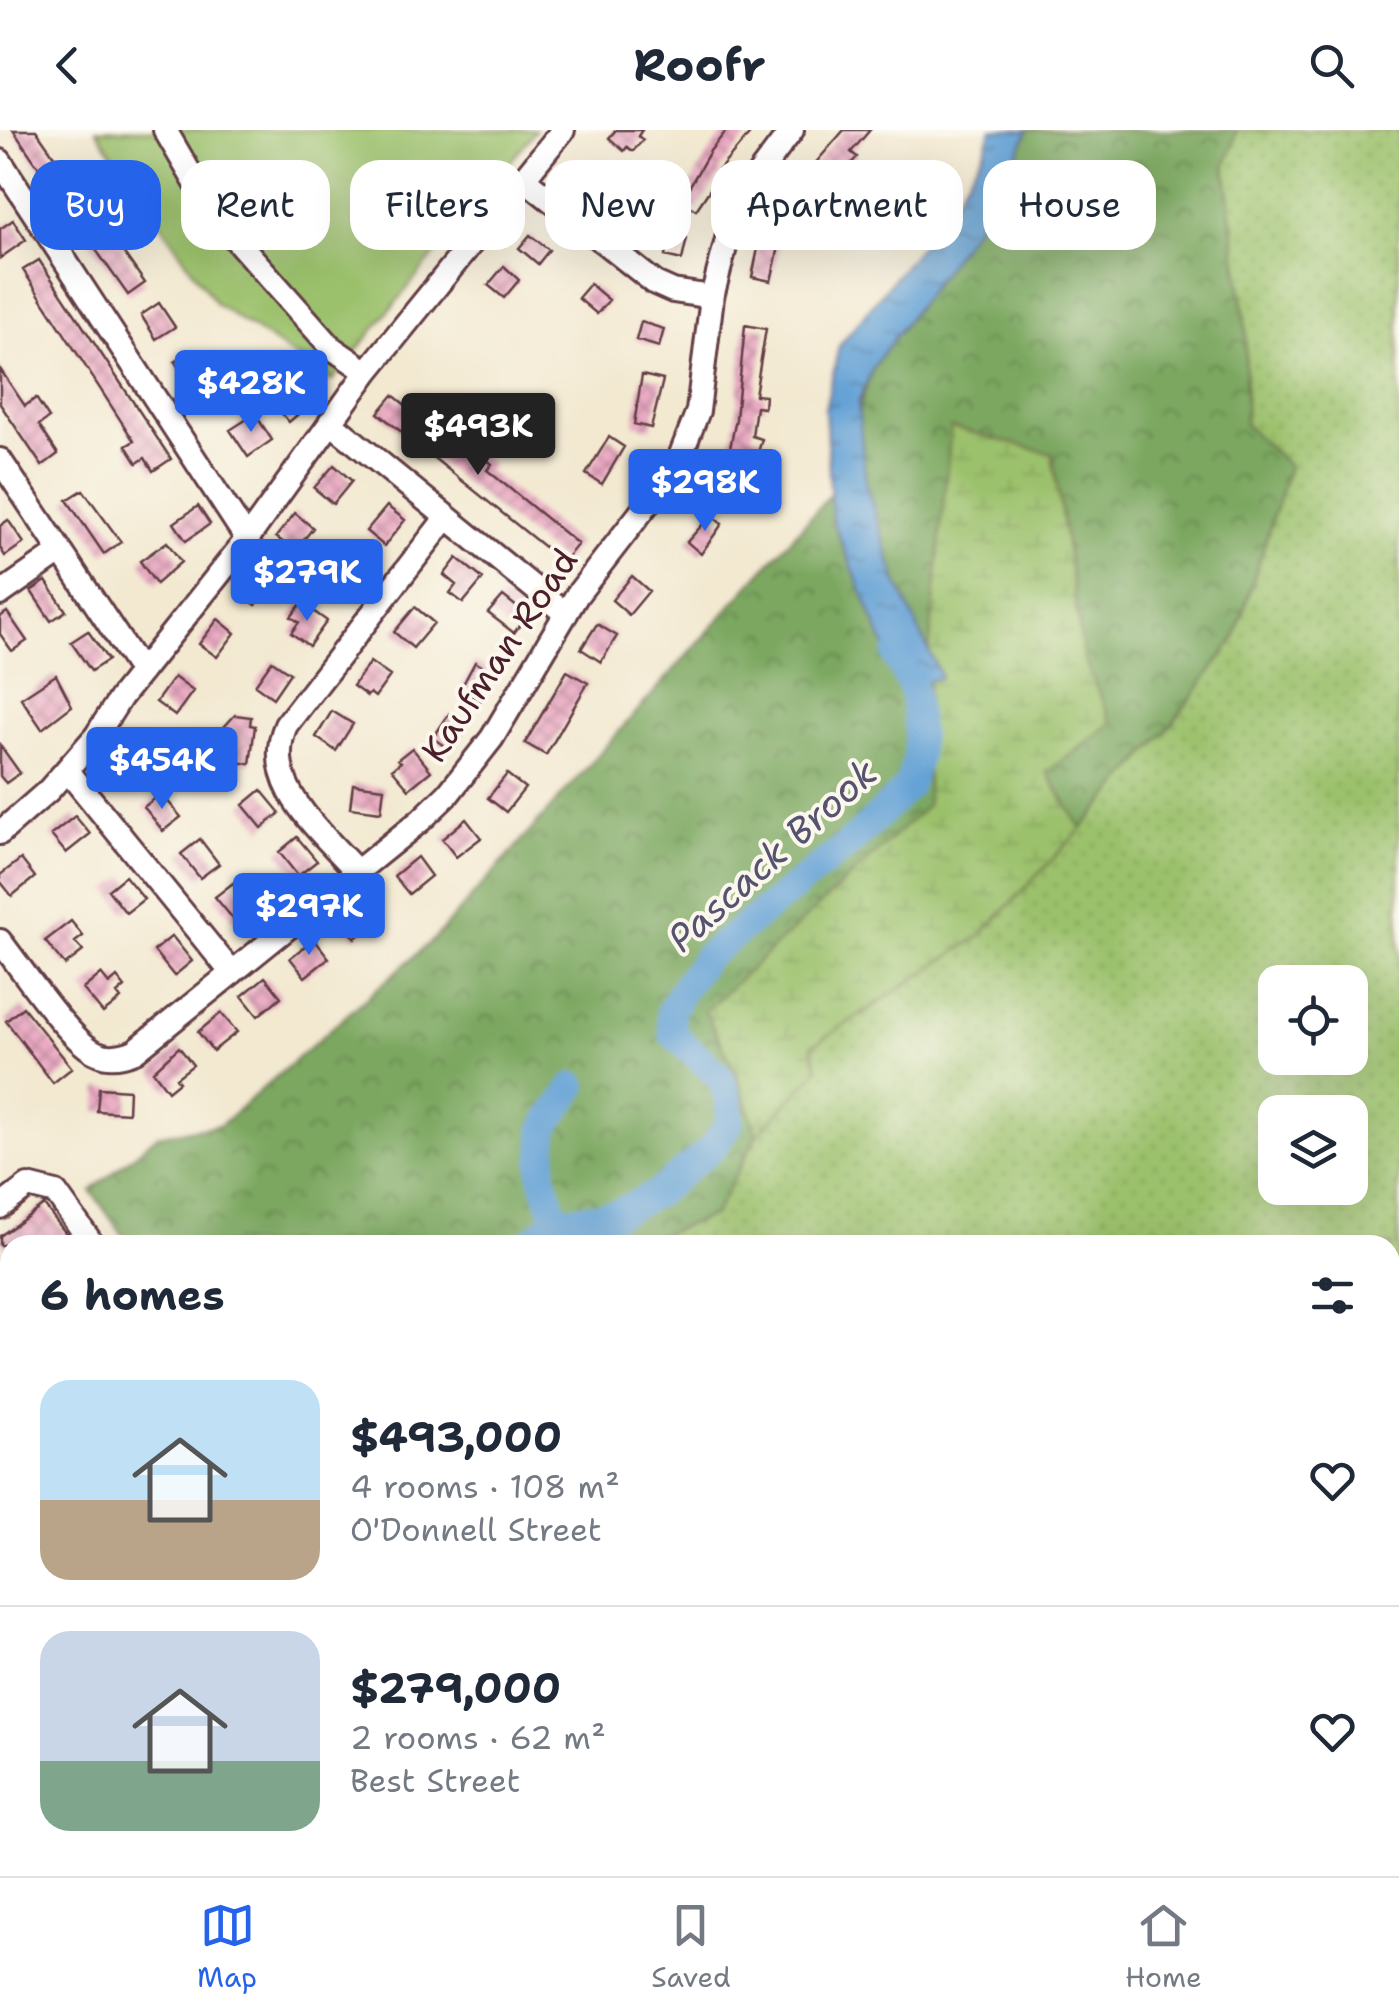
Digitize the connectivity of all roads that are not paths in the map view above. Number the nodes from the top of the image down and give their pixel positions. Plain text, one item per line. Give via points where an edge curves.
1 (164, 130) edge
2 (562, 130) edge
3 (792, 130) edge
4 (0, 161) edge
5 (525, 176) edge
6 (525, 180) edge
7 (7, 187) edge
8 (465, 250) edge
9 (712, 297) junction
10 (367, 372) junction
11 (330, 422) junction
12 (0, 460) edge
13 (447, 518) junction
14 (248, 539) junction
15 (60, 552) junction
16 (0, 594) edge
17 (566, 614) junction
18 (141, 672) junction
19 (68, 770) junction
20 (0, 834) edge
21 (357, 872) junction
22 (0, 940) edge
23 (232, 973) junction
24 (0, 1207) edge
25 (86, 1235) edge

1 - 10 street via 216,216 332,348
2 - 5 street
3 - 9 street, Kaufman Road via 741,203
4 - 7 street
6 - 9 street via 655,283
7 - 14 street
8 - 10 street
9 - 17 street, Kaufman Road via 688,442 660,491
10 - 11 street
11 - 13 street
11 - 14 street
12 - 15 street
13 - 17 street
13 - 21 street via 280,739 278,768 289,794
14 - 18 street
15 - 16 street
15 - 18 street
17 - 21 street, Kaufman Road via 471,767 421,820
18 - 19 street
19 - 20 street
19 - 23 street
21 - 23 street, Kaufman Road
22 - 23 street, Kaufman Road via 76,1037 108,1056 136,1051
24 - 25 street via 28,1186 56,1193

